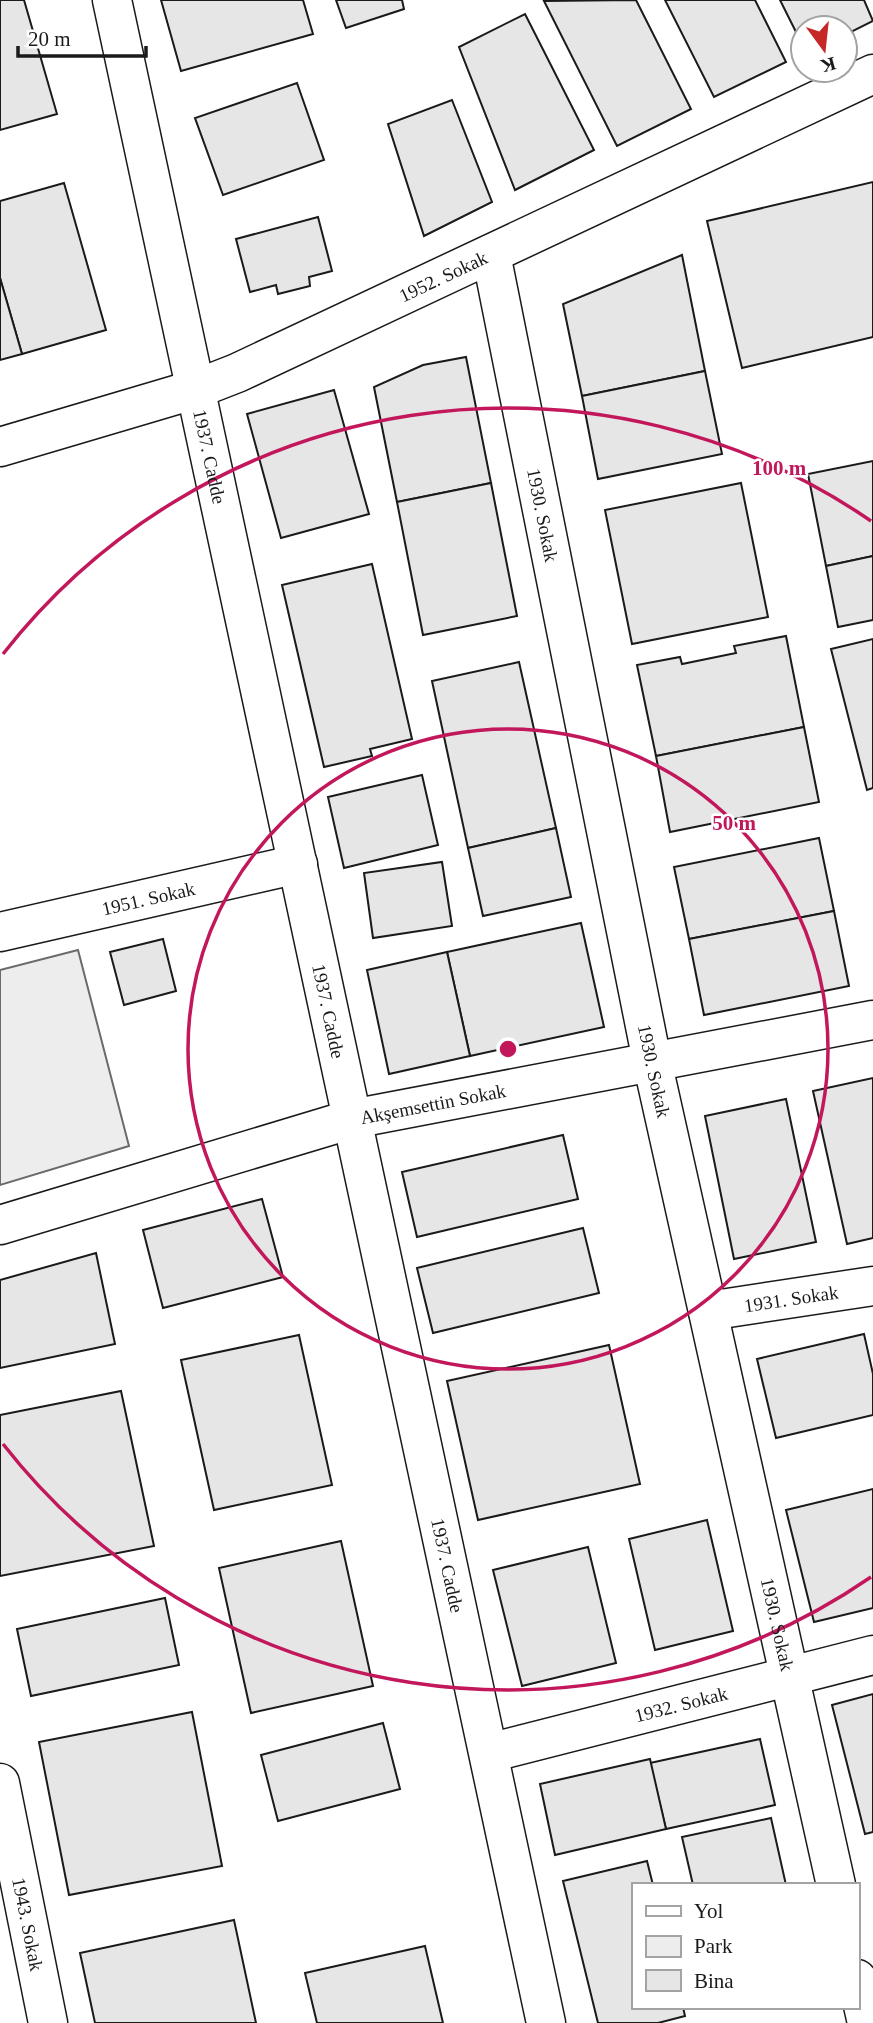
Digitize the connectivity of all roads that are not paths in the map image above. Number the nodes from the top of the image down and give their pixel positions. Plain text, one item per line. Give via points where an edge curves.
1 (112, 0) edge
2 (873, 75) edge
3 (491, 254) junction
4 (196, 389) junction
5 (0, 447) edge
6 (298, 864) junction
7 (0, 932) edge
8 (873, 1020) edge
9 (652, 1061) junction
10 (352, 1119) junction
11 (0, 1225) edge
12 (873, 1286) edge
13 (708, 1311) junction
14 (873, 1655) edge
15 (790, 1676) junction
16 (489, 1753) junction
17 (0, 1783) edge
18 (836, 1883) edge
19 (859, 1988) edge
20 (48, 2023) edge
21 (546, 2023) edge
22 (867, 2023) edge

1 - 4 street, 1937. Cadde
2 - 3 street, 1952. Sokak
3 - 4 street, 1952. Sokak
3 - 9 street, 1930. Sokak
4 - 5 street, 1952. Sokak
4 - 6 street, 1937. Cadde
6 - 7 street, 1951. Sokak
6 - 10 street, 1937. Cadde
8 - 9 street, Akşemsettin Sokak
9 - 10 street, Akşemsettin Sokak
9 - 13 street, 1930. Sokak
10 - 11 street, Akşemsettin Sokak
10 - 16 street, 1937. Cadde
12 - 13 street, 1931. Sokak
13 - 15 street, 1930. Sokak
14 - 15 street, 1932. Sokak
15 - 16 street, 1932. Sokak
15 - 18 street, 1930. Sokak
16 - 21 street, 1937. Cadde
17 - 20 street, 1943. Sokak
19 - 22 street

